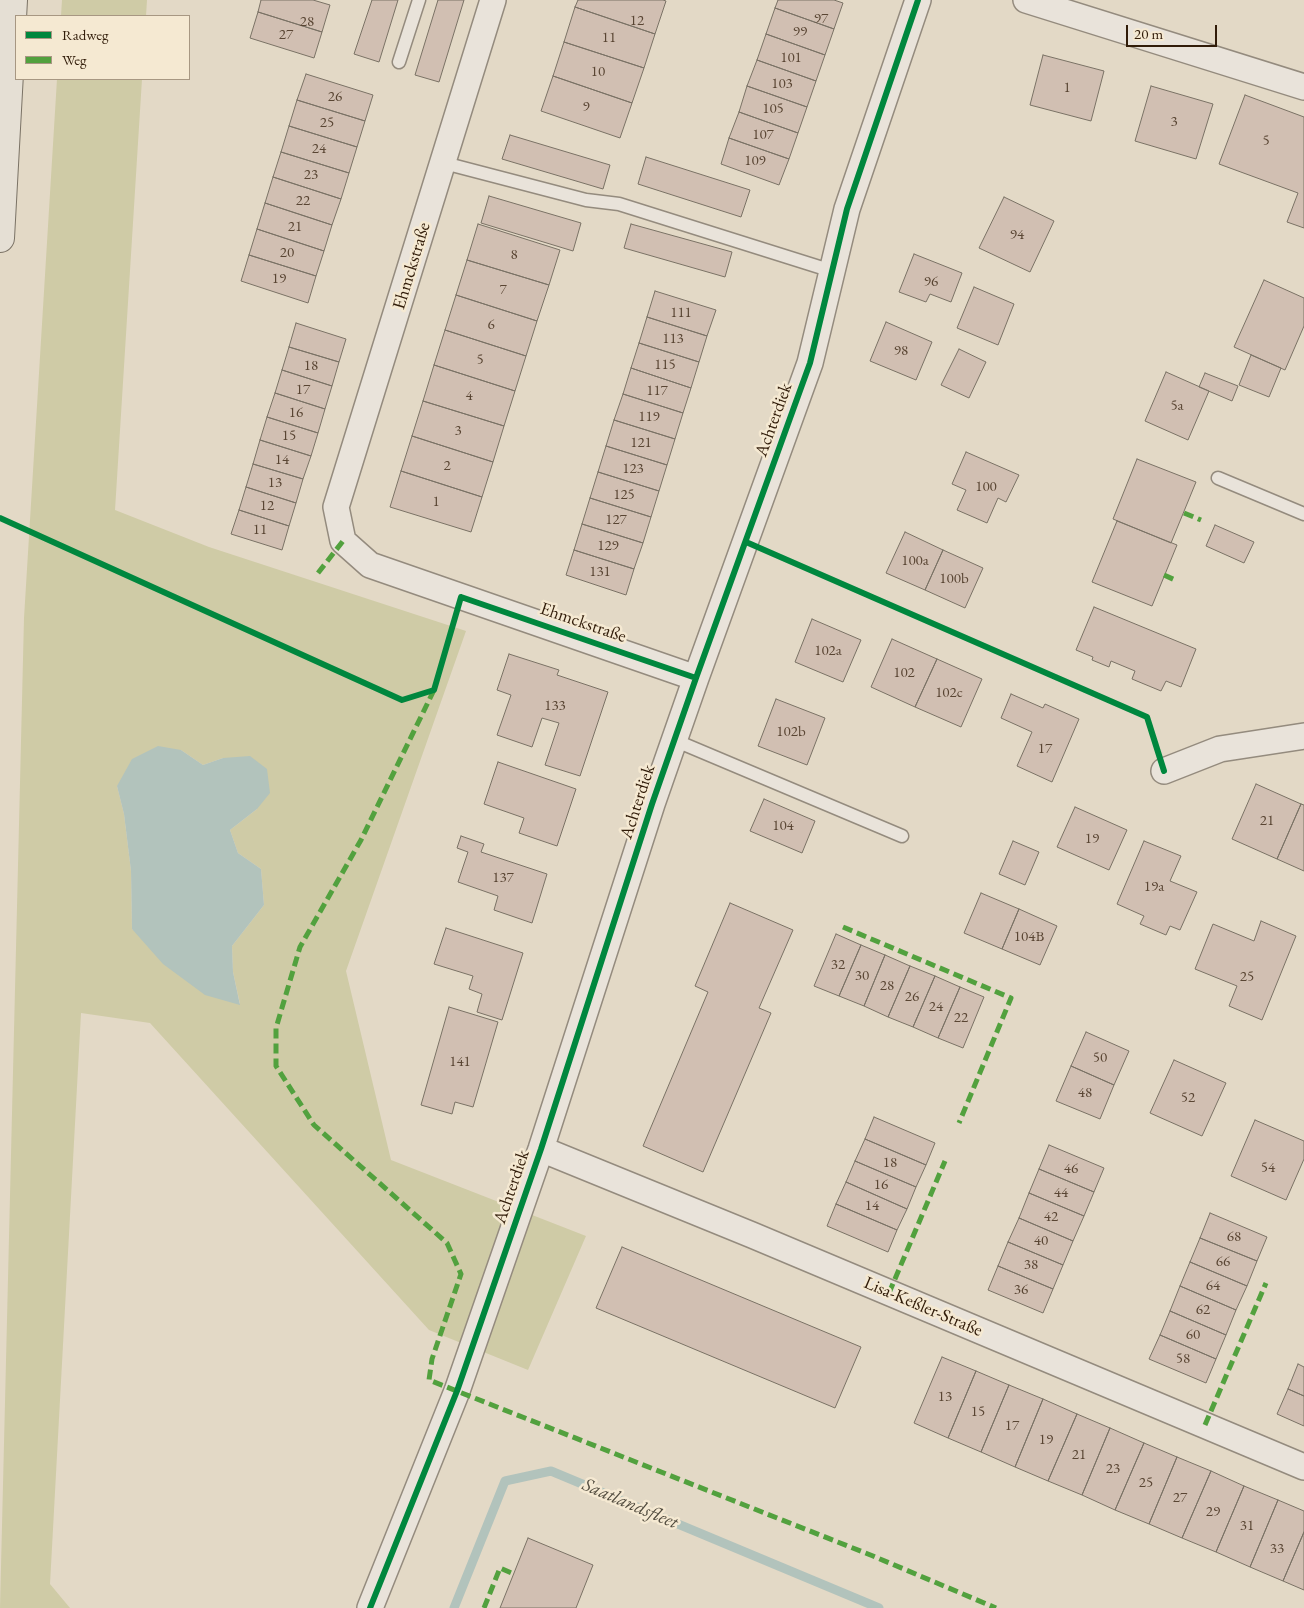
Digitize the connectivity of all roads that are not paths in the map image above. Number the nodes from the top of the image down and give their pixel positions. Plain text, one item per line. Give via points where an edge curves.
1 (13, 0) edge
2 (419, 0) edge
3 (493, 0) edge
4 (918, 0) edge
5 (1026, 0) edge
6 (399, 62) dead end
7 (1304, 87) edge
8 (444, 163) junction
9 (0, 238) edge
10 (832, 271) junction
11 (1218, 478) dead end
12 (1304, 514) edge
13 (696, 678) junction
14 (1304, 736) edge
15 (674, 740) junction
16 (1164, 771) dead end
17 (902, 836) dead end
18 (541, 1149) junction
19 (1304, 1467) edge
20 (370, 1608) edge

1 - 9 highway
2 - 6 lane
3 - 8 street, Ehmckstraße
4 - 10 street, Achterdiek via 847,209
5 - 7 street
8 - 10 lane via 586,200 619,204
8 - 13 street, Ehmckstraße via 336,507 343,541 370,565
10 - 13 street, Achterdiek via 810,363
11 - 12 lane
13 - 15 street, Achterdiek
14 - 16 street via 1220,749
15 - 17 lane
15 - 18 street, Achterdiek
18 - 19 street, Lisa-Keßler-Straße
18 - 20 street, Achterdiek via 457,1391

